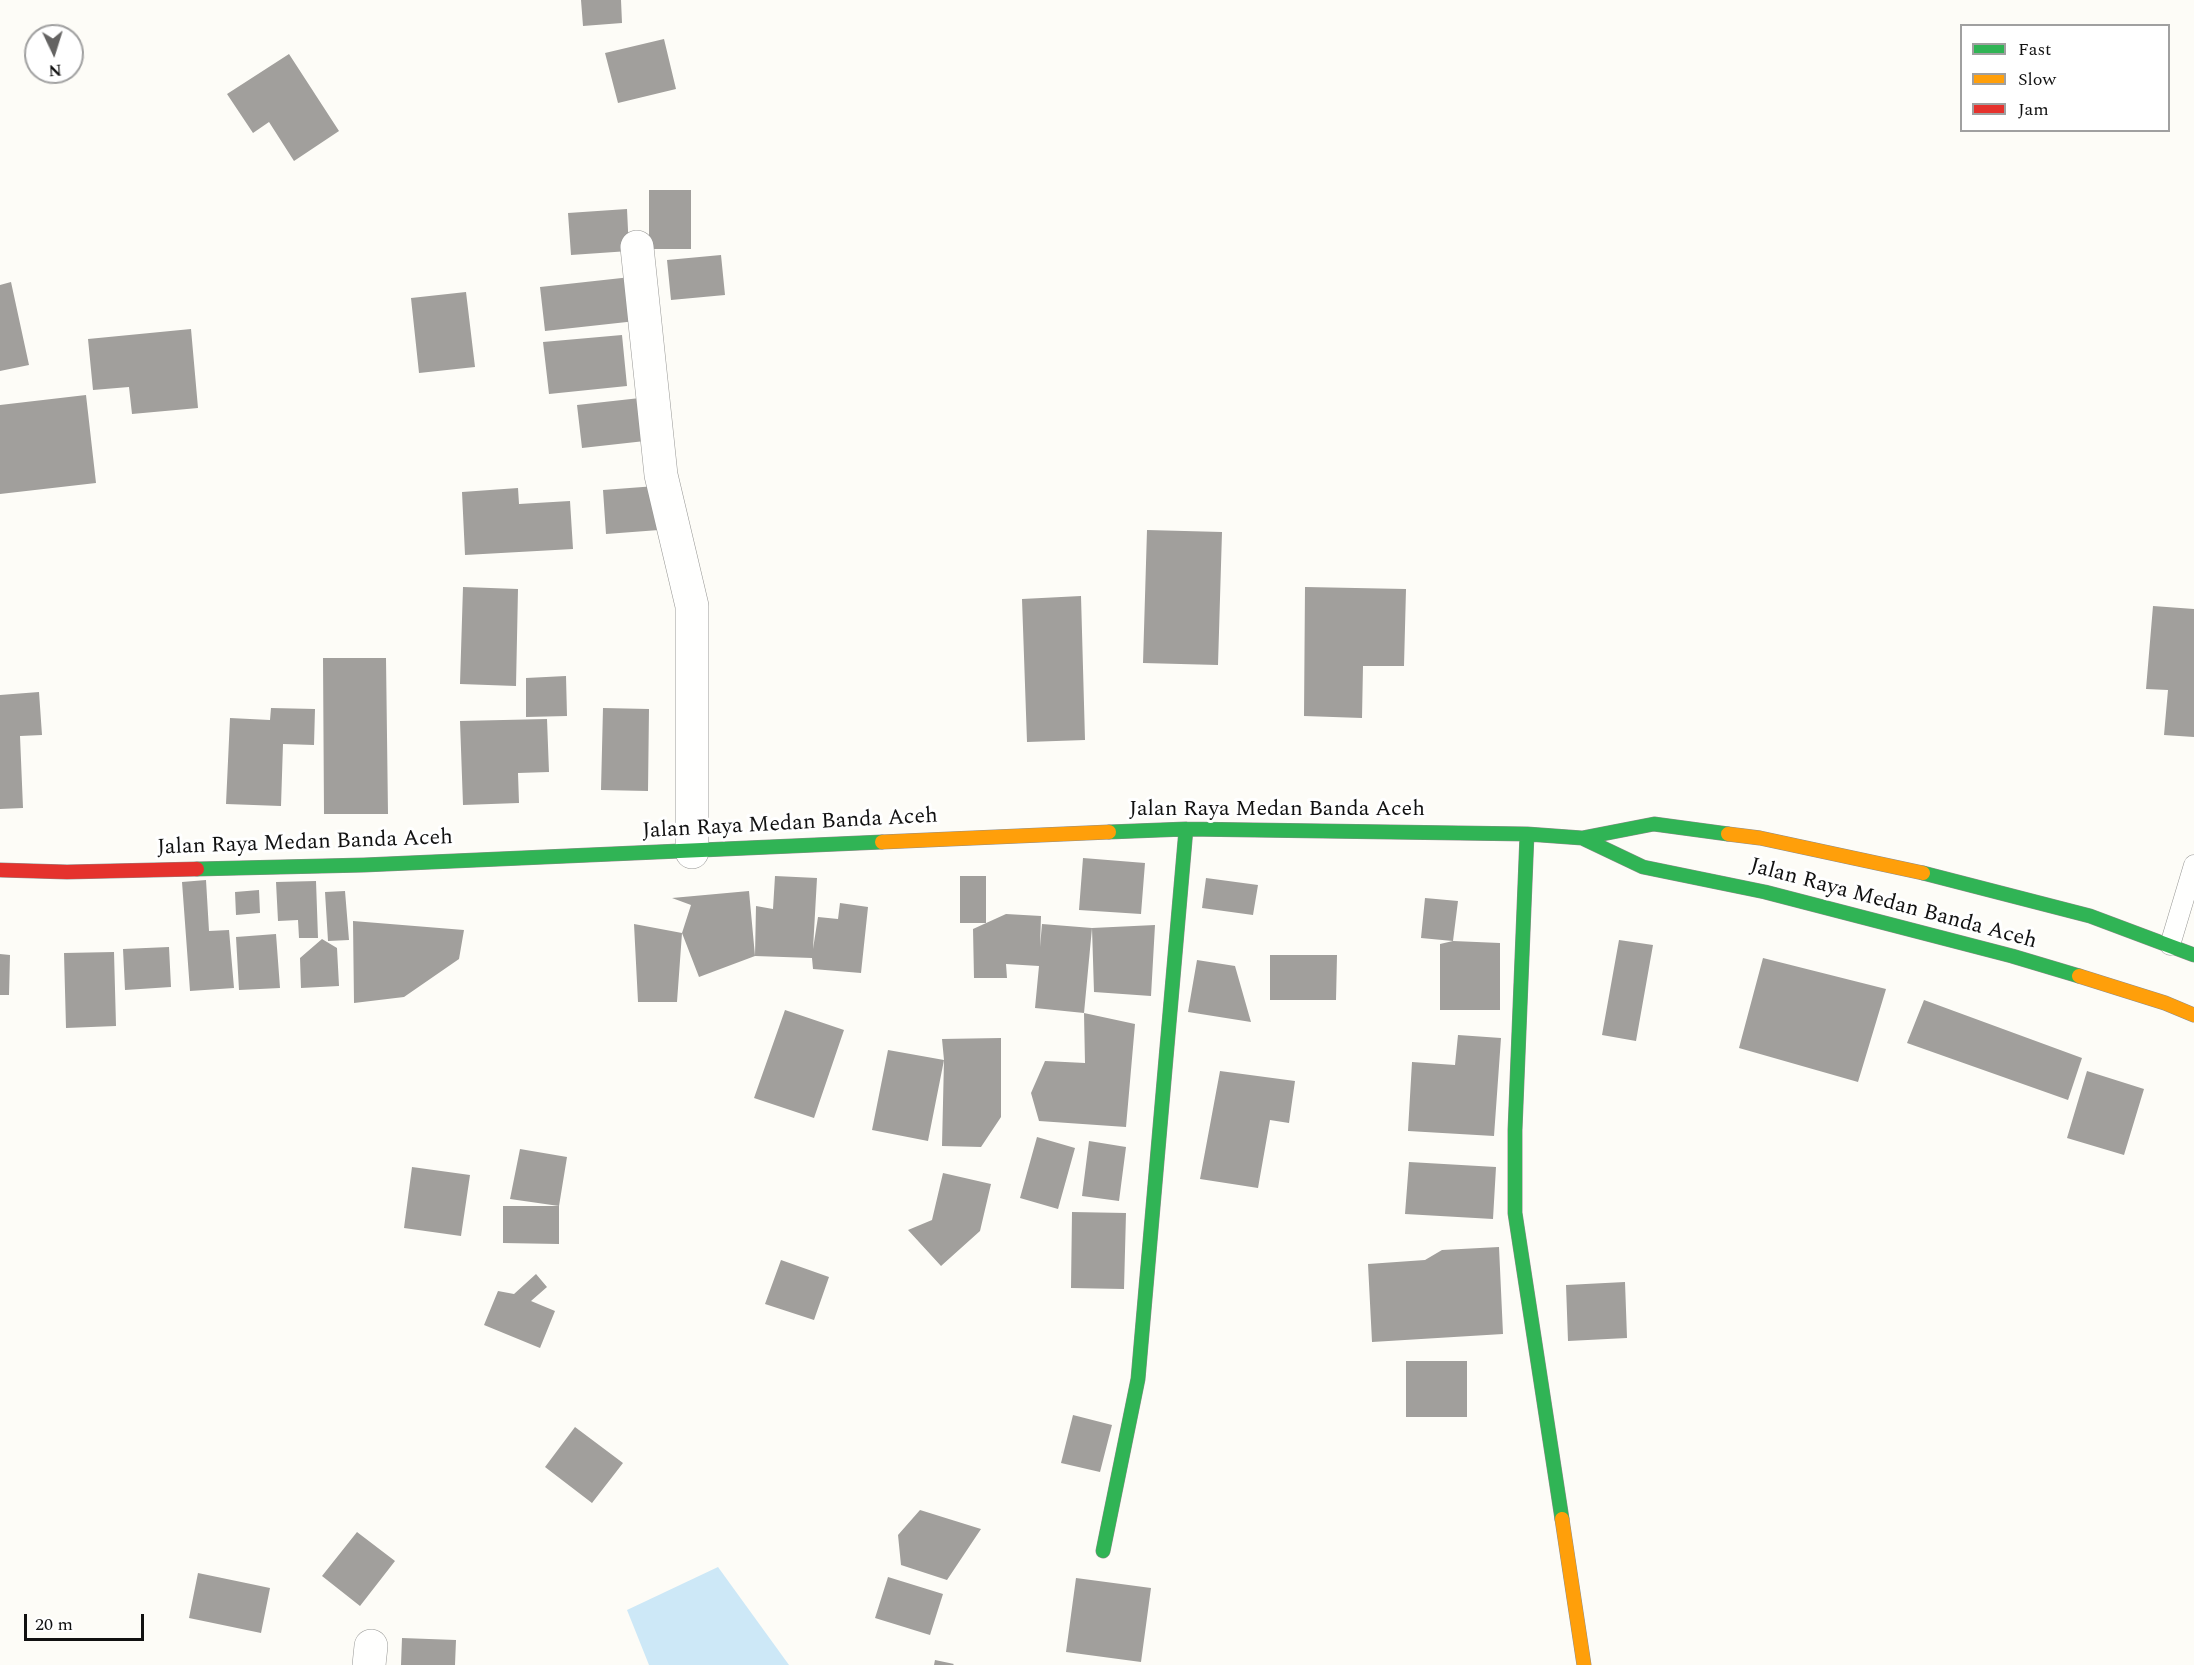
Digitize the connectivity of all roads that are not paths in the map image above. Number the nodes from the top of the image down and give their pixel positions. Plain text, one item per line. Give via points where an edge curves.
1 (637, 247) dead end
2 (1186, 829) junction
3 (1527, 834) junction
4 (1582, 838) junction
5 (692, 852) junction
6 (2194, 865) edge
7 (0, 870) edge
8 (2170, 945) junction
9 (2194, 955) edge
10 (2194, 1015) edge
11 (1103, 1551) dead end
12 (1584, 1665) edge

1 - 5 street via 661,475 692,606
2 - 3 main road, Jalan Raya Medan Banda Aceh
2 - 5 main road, Jalan Raya Medan Banda Aceh
2 - 11 main road via 1138,1379
3 - 4 main road, Jalan Raya Medan Banda Aceh
3 - 12 main road via 1515,1213
4 - 8 main road, Jalan Raya Medan Banda Aceh via 1654,824 1760,838 1911,870 2090,916
4 - 10 main road, Jalan Raya Medan Banda Aceh via 1643,867 1765,892 2012,956
5 - 7 main road, Jalan Raya Medan Banda Aceh via 364,865
6 - 8 lane
8 - 9 main road, Jalan Raya Medan Banda Aceh

